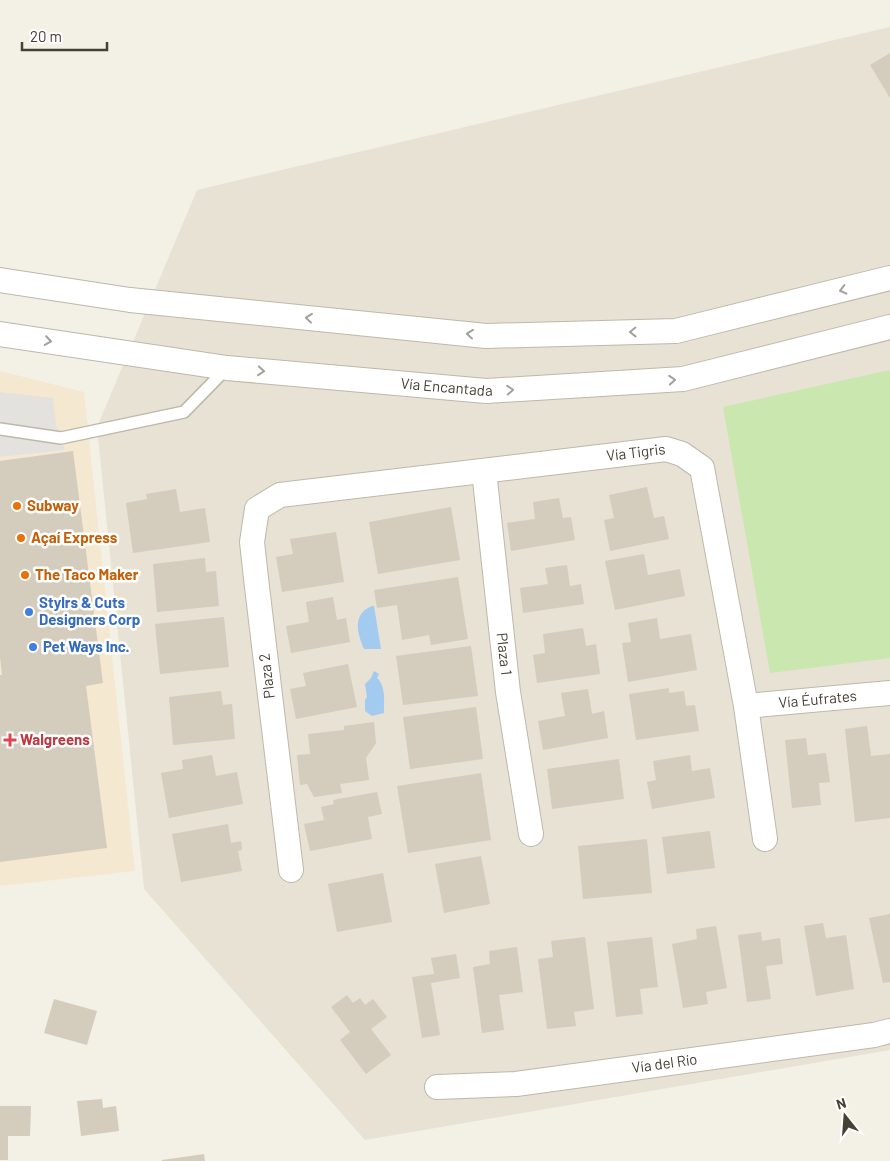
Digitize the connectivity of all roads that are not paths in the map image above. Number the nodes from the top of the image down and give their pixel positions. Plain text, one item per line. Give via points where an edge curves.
1 (890, 278) edge
2 (0, 280) edge
3 (890, 327) edge
4 (0, 334) edge
5 (228, 368) junction
6 (0, 429) edge
7 (484, 471) junction
8 (280, 495) joint
9 (890, 693) edge
10 (746, 706) junction
11 (531, 834) dead end
12 (766, 839) dead end
13 (291, 870) dead end
14 (890, 1031) edge
15 (437, 1087) dead end

1 -> 2 street via 676,331 486,336 130,300
5 -> 3 street, Vía Encantada via 486,391 516,390 683,379
4 -> 5 street, Vía Encantada
5 - 6 lane via 184,412 61,438
7 - 8 street, Vía Tigris
7 - 10 street, Vía Tigris via 666,449 682,454 702,468
7 - 11 street, Plaza 1 via 508,692
8 - 13 street, Plaza 2 via 257,509 252,542
9 - 10 street, Vía Éufrates
10 - 12 street, Vía Tigris
14 - 15 street, Vía del Río via 516,1084

